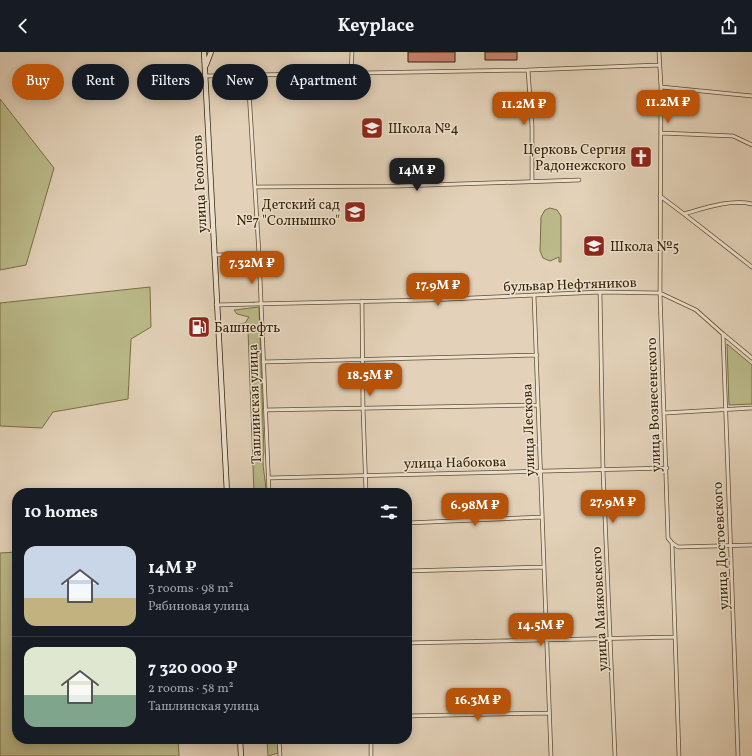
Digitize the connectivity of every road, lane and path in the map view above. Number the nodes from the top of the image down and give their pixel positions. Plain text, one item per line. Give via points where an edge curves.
1 (204, 52) edge
2 (212, 52) edge
3 (352, 52) edge
4 (659, 52) edge
5 (351, 64) edge
6 (659, 65) junction
7 (205, 66) junction
8 (528, 70) junction
9 (371, 73) edge
10 (205, 76) junction
11 (212, 76) edge
12 (662, 87) junction
13 (752, 96) edge
14 (250, 100) edge
15 (661, 133) junction
16 (752, 145) edge
17 (532, 180) junction
18 (580, 180) dead end
19 (255, 187) junction
20 (660, 196) junction
21 (752, 204) edge
22 (684, 214) junction
23 (259, 254) junction
24 (214, 255) junction
25 (752, 267) edge
26 (600, 292) junction
27 (660, 293) junction
28 (534, 295) junction
29 (362, 301) junction
30 (260, 304) junction
31 (216, 305) junction
32 (723, 334) junction
33 (536, 356) junction
34 (752, 358) edge
35 (362, 360) junction
36 (263, 362) junction
37 (538, 405) junction
38 (362, 408) junction
39 (752, 408) edge
40 (725, 409) junction
41 (265, 410) junction
42 (665, 413) junction
43 (667, 468) junction
44 (603, 470) junction
45 (540, 471) junction
46 (366, 474) junction
47 (268, 478) junction
48 (227, 488) edge
49 (269, 488) edge
50 (366, 488) edge
51 (542, 517) junction
52 (412, 523) edge
53 (672, 544) junction
54 (752, 545) edge
55 (730, 546) junction
56 (544, 567) junction
57 (412, 571) edge
58 (675, 637) junction
59 (612, 638) junction
60 (546, 639) junction
61 (412, 643) edge
62 (549, 713) junction
63 (412, 716) edge
64 (240, 744) edge
65 (279, 744) edge
66 (371, 744) edge
67 (241, 756) edge
68 (280, 756) edge
69 (371, 756) edge
70 (550, 756) edge
71 (615, 756) edge
72 (679, 756) edge
73 (738, 756) edge

1 - 7 main road, улица Геологов
2 - 7 main road
3 - 5 street
4 - 6 street, улица Вознесенского
6 - 8 street
6 - 12 street, улица Вознесенского
7 - 10 main road, улица Геологов
8 - 9 street
8 - 17 street
10 - 11 street
10 - 24 main road, улица Геологов
12 - 13 street
12 - 15 street, улица Вознесенского
14 - 19 street, Ташлинская улица
15 - 16 street via 733,136
15 - 20 street, улица Вознесенского
17 - 18 street
17 - 19 street via 400,186
19 - 23 street, Ташлинская улица
20 - 22 street
20 - 27 street, улица Вознесенского
21 - 22 street via 746,202 714,205
22 - 25 street
23 - 24 street
23 - 30 street, Ташлинская улица
24 - 31 main road, улица Геологов
26 - 27 street, бульвар Нефтяников
26 - 28 street, бульвар Нефтяников
26 - 44 street, улица Маяковского
27 - 32 street via 696,310
27 - 42 street, улица Вознесенского
28 - 29 street, бульвар Нефтяников
28 - 33 street, улица Лескова
29 - 30 street, бульвар Нефтяников
29 - 35 street
30 - 31 street, бульвар Нефтяников
30 - 36 street, Ташлинская улица
31 - 48 main road, улица Геологов
32 - 34 street
32 - 40 street, улица Достоевского
33 - 35 street
33 - 37 street, улица Лескова
35 - 36 street
35 - 38 street
36 - 41 street, Ташлинская улица
37 - 38 street
37 - 45 street, улица Лескова
38 - 41 street
38 - 46 street
39 - 40 street
40 - 42 street
40 - 55 street, улица Достоевского
41 - 47 street, Ташлинская улица
42 - 43 street, улица Вознесенского
43 - 44 street, улица Набокова
43 - 53 street, улица Вознесенского via 668,538
44 - 45 street, улица Набокова
44 - 59 street, улица Маяковского
45 - 46 street, улица Набокова
45 - 51 street, улица Лескова
46 - 47 street, улица Набокова
46 - 50 street
47 - 49 street, Ташлинская улица
51 - 52 street
51 - 56 street, улица Лескова
53 - 55 street via 678,547
53 - 58 street, улица Вознесенского
54 - 55 street
55 - 73 street, улица Достоевского
56 - 57 street
56 - 60 street, улица Лескова
58 - 59 street
58 - 72 street, улица Вознесенского
59 - 60 street
59 - 71 street, улица Маяковского
60 - 61 street
60 - 62 street, улица Лескова
62 - 63 street
62 - 70 street, улица Лескова
64 - 67 main road
65 - 68 street
66 - 69 street

